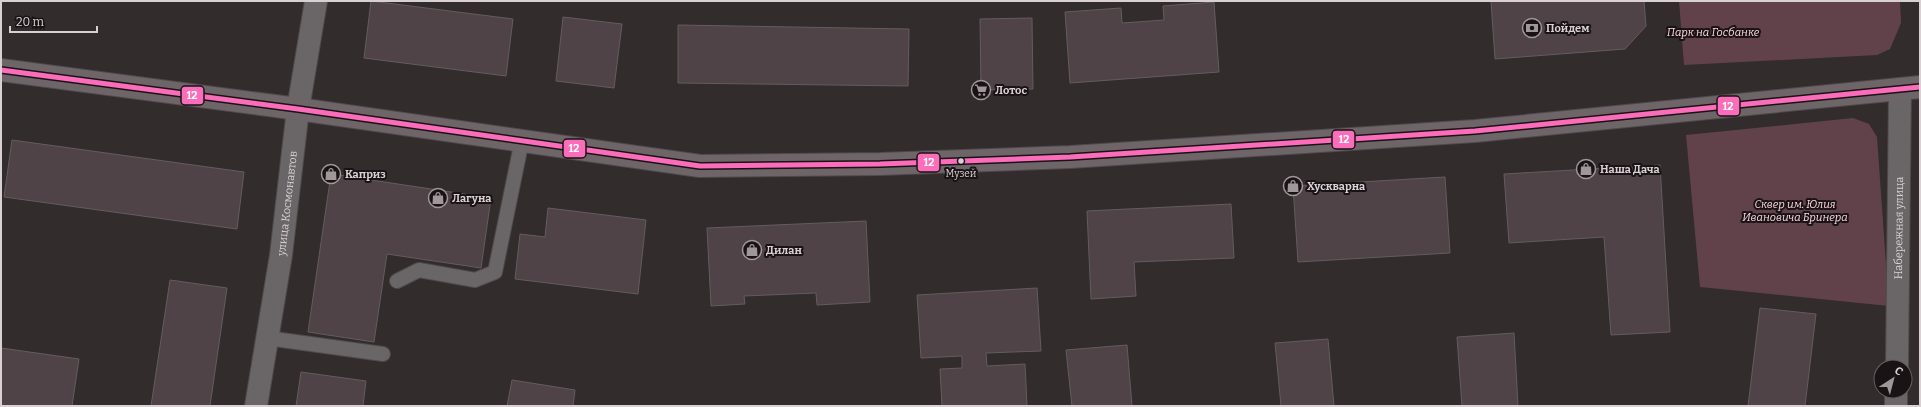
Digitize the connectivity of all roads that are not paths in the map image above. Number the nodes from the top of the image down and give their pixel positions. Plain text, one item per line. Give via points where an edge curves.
1 (316, 1) edge
2 (1, 70) edge
3 (1910, 88) edge
4 (298, 109) junction
5 (522, 140) junction
6 (397, 282) dead end
7 (267, 338) junction
8 (383, 354) dead end
9 (1897, 359) edge
10 (256, 406) edge

1 - 4 street, улица Космонавтов
2 - 4 main road
3 - 5 main road via 1475,131 1070,157 880,164 700,166
3 - 9 street, Набережная улица
4 - 5 main road
4 - 7 street, улица Космонавтов via 281,255
5 - 6 lane via 495,272 475,280 419,270
7 - 8 lane
7 - 10 street, улица Космонавтов

